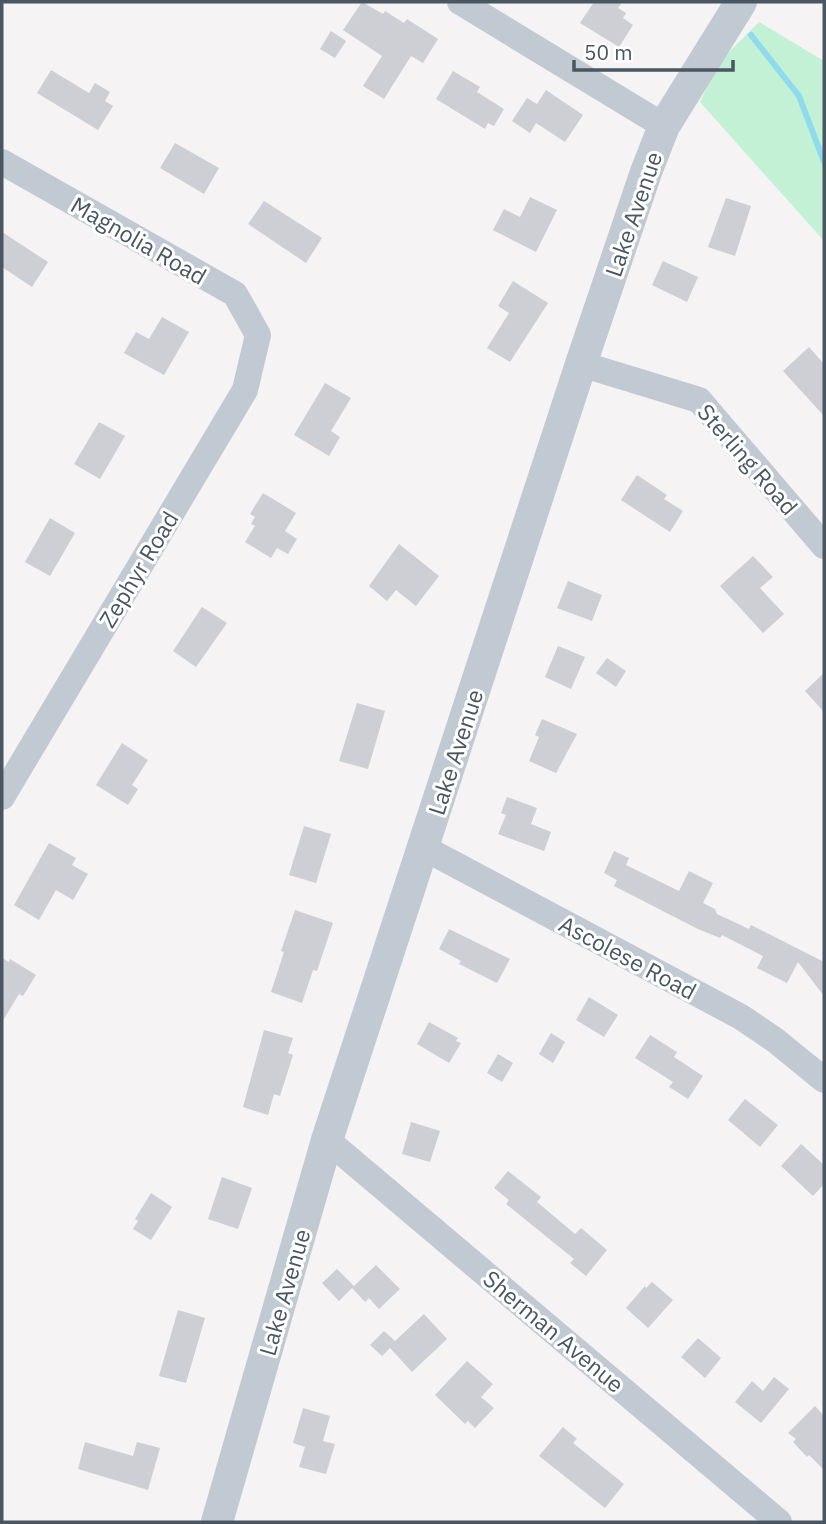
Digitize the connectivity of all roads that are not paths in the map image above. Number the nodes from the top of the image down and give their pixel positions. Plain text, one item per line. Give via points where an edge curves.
1 (460, 2) edge
2 (741, 2) edge
3 (664, 126) junction
4 (2, 162) edge
5 (258, 335) joint
6 (581, 364) junction
7 (824, 546) edge
8 (2, 797) edge
9 (424, 848) junction
10 (824, 1080) edge
11 (327, 1140) junction
12 (217, 1522) edge
13 (779, 1522) edge

1 - 3 street
2 - 3 street, Lake Avenue
3 - 6 street, Lake Avenue
4 - 5 street, Magnolia Road via 235,294
5 - 8 street, Zephyr Road via 245,390
6 - 7 street, Sterling Road via 699,400
6 - 9 street, Lake Avenue
9 - 10 street, Ascolese Road via 741,1017
9 - 11 street, Lake Avenue
11 - 12 street, Lake Avenue
11 - 13 street, Sherman Avenue

